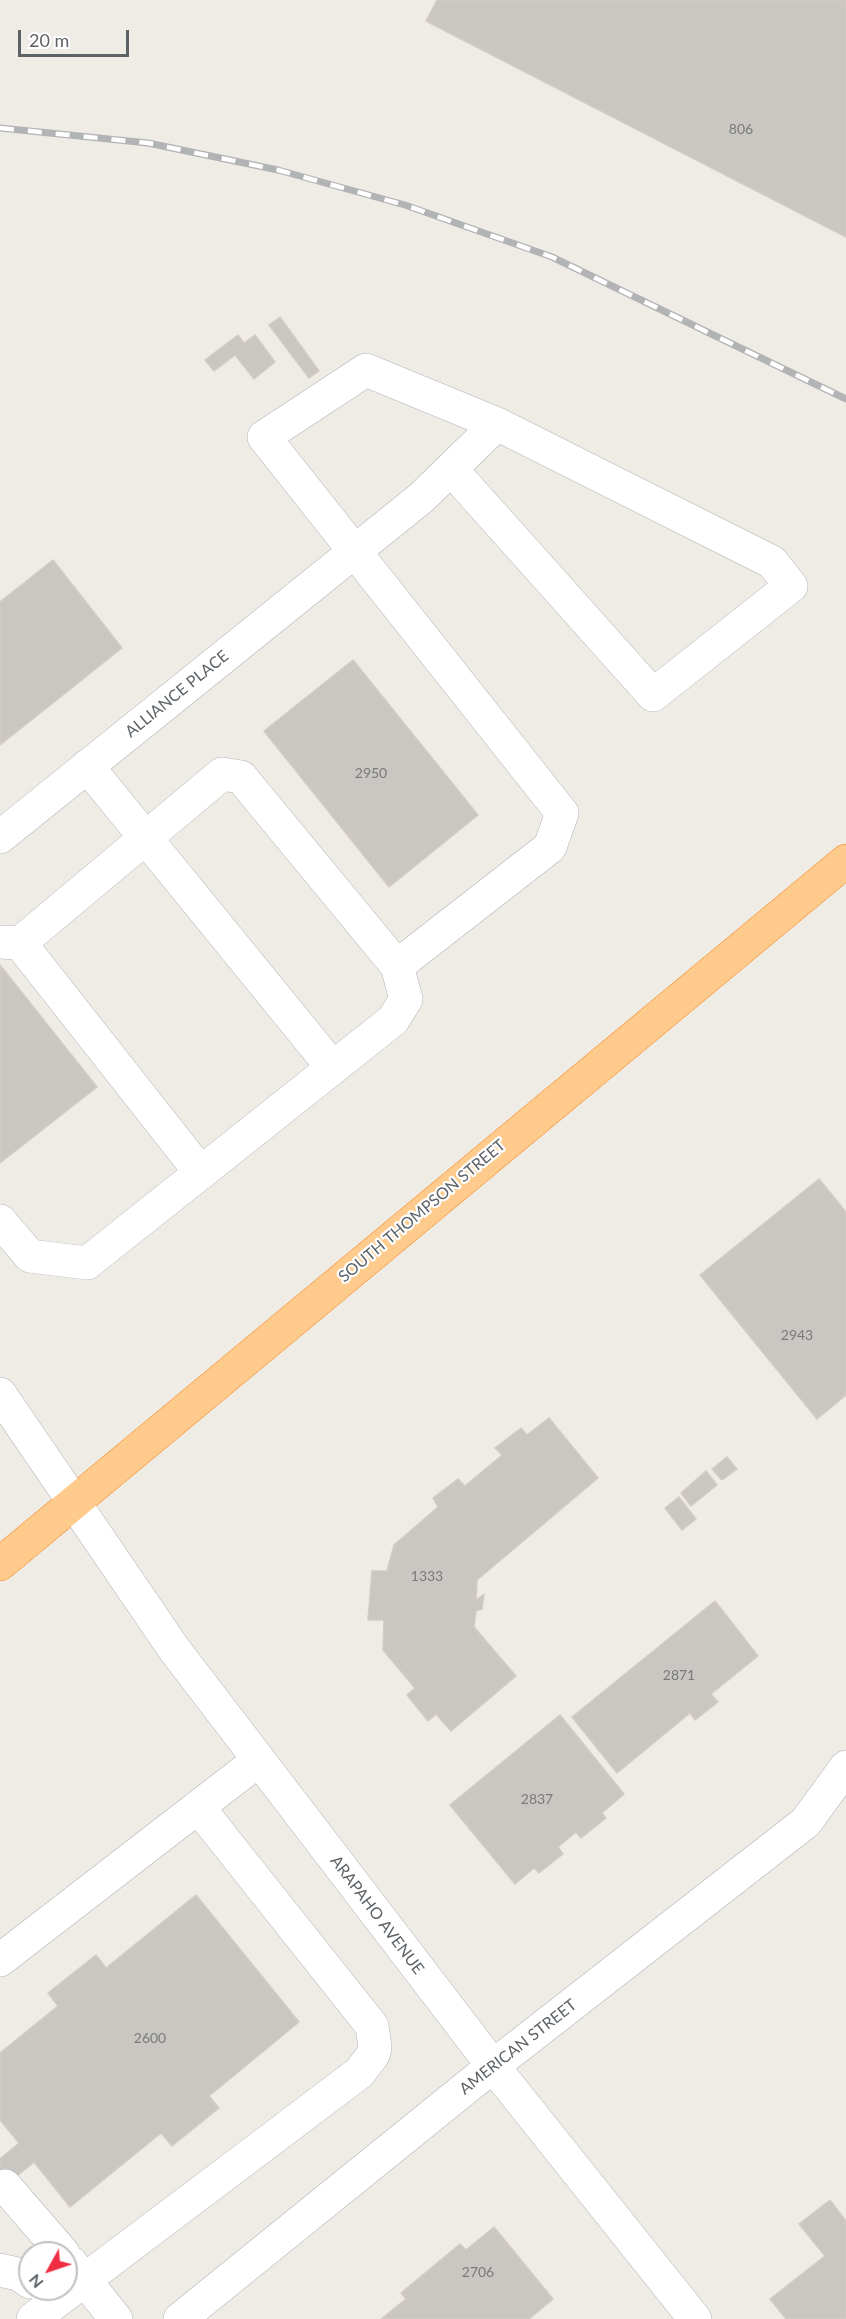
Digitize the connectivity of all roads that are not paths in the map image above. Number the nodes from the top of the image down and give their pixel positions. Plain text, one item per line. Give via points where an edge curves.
1 (497, 424) junction
2 (451, 469) junction
3 (354, 551) junction
4 (87, 766) junction
5 (0, 837) edge
6 (146, 837) junction
7 (846, 861) edge
8 (10, 943) edge
9 (397, 966) junction
10 (333, 1068) junction
11 (201, 1173) junction
12 (0, 1221) edge
13 (0, 1394) edge
14 (73, 1501) junction
15 (0, 1563) edge
16 (259, 1760) junction
17 (846, 1767) edge
18 (198, 1807) junction
19 (0, 1960) edge
20 (493, 2066) junction
21 (5, 2186) dead end
22 (53, 2241) edge
23 (78, 2267) edge
24 (0, 2270) edge
25 (78, 2271) edge
26 (18, 2274) edge
27 (116, 2319) edge
28 (180, 2319) edge
29 (695, 2319) edge

1 - 2 street, ALLIANCE PLACE
1 - 2 street via 772,562 791,586 653,695
1 - 3 street via 366,370 264,437
2 - 3 street, ALLIANCE PLACE
3 - 4 street, ALLIANCE PLACE
3 - 9 street via 562,813 550,847
4 - 5 street, ALLIANCE PLACE
4 - 6 street
6 - 8 street
6 - 9 street via 222,774 241,777
6 - 10 street
7 - 14 highway, SOUTH THOMPSON STREET
8 - 11 street
9 - 10 street via 406,999 393,1020
10 - 11 street
11 - 12 street via 87,1263 30,1256
13 - 14 street, ARAPAHO AVENUE
14 - 15 highway, SOUTH THOMPSON STREET
14 - 16 street, ARAPAHO AVENUE via 174,1649
16 - 18 street
16 - 20 street, ARAPAHO AVENUE
17 - 20 street, AMERICAN STREET via 806,1821
18 - 19 street
18 - 23 street via 372,2026 374,2055 359,2073
20 - 28 street, AMERICAN STREET
20 - 29 street, ARAPAHO AVENUE
21 - 22 street
24 - 26 street
25 - 27 street

